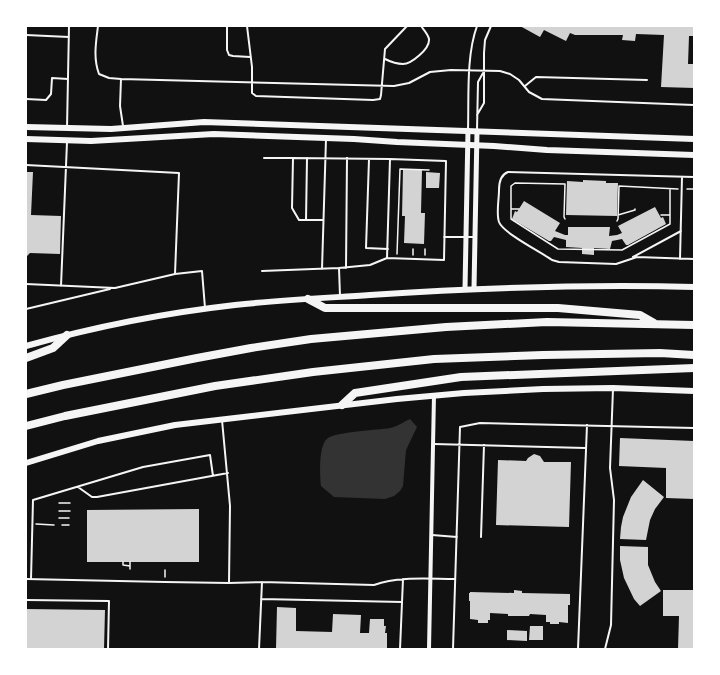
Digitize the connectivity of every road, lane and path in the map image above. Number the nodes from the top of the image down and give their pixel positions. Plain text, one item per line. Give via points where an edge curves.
1 (69, 26) edge
2 (98, 26) edge
3 (227, 26) edge
4 (247, 26) edge
5 (407, 26) edge
6 (421, 26) edge
7 (477, 26) edge
8 (491, 26) edge
9 (26, 35) edge
10 (69, 37) junction
11 (250, 57) junction
12 (385, 59) junction
13 (470, 71) junction
14 (483, 72) junction
15 (68, 79) junction
16 (121, 79) junction
17 (647, 80) dead end
18 (252, 82) junction
19 (382, 85) junction
20 (524, 86) junction
21 (26, 99) edge
22 (694, 105) edge
23 (477, 115) junction
24 (26, 128) edge
25 (123, 128) junction
26 (67, 129) junction
27 (468, 130) junction
28 (477, 131) junction
29 (326, 138) junction
30 (694, 138) edge
31 (26, 139) edge
32 (67, 140) junction
33 (468, 145) junction
34 (477, 145) junction
35 (694, 155) edge
36 (264, 158) dead end
37 (293, 158) junction
38 (307, 158) junction
39 (325, 158) junction
40 (347, 158) junction
41 (369, 159) junction
42 (390, 159) junction
43 (26, 165) edge
44 (423, 165) dead end
45 (66, 167) junction
46 (423, 169) junction
47 (429, 170) dead end
48 (682, 176) junction
49 (694, 177) edge
50 (670, 188) junction
51 (678, 189) dead end
52 (687, 189) dead end
53 (694, 189) edge
54 (511, 209) junction
55 (519, 209) dead end
56 (635, 209) dead end
57 (618, 215) junction
58 (661, 215) dead end
59 (670, 215) junction
60 (565, 219) dead end
61 (306, 220) junction
62 (323, 220) junction
63 (617, 221) dead end
64 (681, 231) junction
65 (444, 237) junction
66 (466, 237) junction
67 (475, 237) junction
68 (388, 249) junction
69 (413, 249) dead end
70 (425, 249) dead end
71 (397, 254) dead end
72 (413, 254) dead end
73 (419, 255) dead end
74 (387, 258) junction
75 (631, 258) junction
76 (680, 259) junction
77 (694, 259) edge
78 (339, 268) junction
79 (346, 268) junction
80 (322, 269) junction
81 (262, 271) dead end
82 (175, 274) junction
83 (26, 284) edge
84 (61, 286) junction
85 (115, 288) junction
86 (474, 288) junction
87 (694, 288) edge
88 (464, 289) junction
89 (340, 297) junction
90 (308, 299) junction
91 (26, 309) edge
92 (205, 309) junction
93 (654, 323) junction
94 (694, 325) edge
95 (67, 335) junction
96 (26, 346) edge
97 (694, 355) edge
98 (26, 358) edge
99 (694, 368) edge
100 (613, 388) junction
101 (694, 391) edge
102 (26, 394) edge
103 (434, 395) junction
104 (342, 405) junction
105 (222, 419) junction
106 (587, 425) junction
107 (26, 426) edge
108 (613, 426) junction
109 (694, 428) edge
110 (434, 444) junction
111 (460, 444) junction
112 (484, 445) junction
113 (585, 448) junction
114 (26, 463) edge
115 (228, 473) junction
116 (213, 476) junction
117 (78, 486) junction
118 (59, 503) dead end
119 (70, 503) dead end
120 (59, 511) dead end
121 (70, 511) dead end
122 (59, 518) dead end
123 (70, 518) dead end
124 (37, 524) dead end
125 (54, 525) dead end
126 (62, 525) dead end
127 (69, 525) dead end
128 (432, 536) junction
129 (456, 536) junction
130 (481, 537) dead end
131 (123, 562) dead end
132 (130, 562) dead end
133 (130, 566) junction
134 (130, 569) dead end
135 (165, 570) dead end
136 (165, 577) dead end
137 (26, 579) edge
138 (31, 579) junction
139 (403, 579) junction
140 (430, 579) junction
141 (455, 579) junction
142 (262, 582) junction
143 (229, 583) junction
144 (261, 599) junction
145 (26, 600) edge
146 (402, 602) junction
147 (108, 649) edge
148 (259, 649) edge
149 (400, 649) edge
150 (429, 649) edge
151 (453, 649) edge
152 (578, 649) edge
153 (605, 649) edge

1 - 10 lane
2 - 16 lane via 95,63 99,74
3 - 11 lane via 229,55
4 - 11 lane
5 - 12 lane via 385,49
6 - 12 lane via 429,40 427,47 414,60 404,64
7 - 13 lane via 473,36
8 - 14 lane via 485,40
9 - 10 lane
10 - 15 lane
11 - 18 lane
12 - 19 lane
13 - 14 lane
13 - 19 lane via 430,72 409,83
13 - 27 lane
14 - 20 lane via 500,71 510,74
14 - 23 lane via 478,82
14 - 23 lane via 484,103
15 - 21 lane via 52,78 51,94 46,100
15 - 26 lane
16 - 18 lane
16 - 25 lane via 120,106
17 - 20 lane via 536,77
18 - 19 lane
18 - 19 lane via 252,93 256,96 373,100 380,99
20 - 22 lane via 536,96 552,101
23 - 28 lane
24 - 26 main road
25 - 26 main road
25 - 27 main road via 204,122
26 - 32 main road
27 - 28 main road
27 - 33 street
28 - 30 main road
28 - 34 street
29 - 32 main road via 214,134 117,140
29 - 33 main road
29 - 39 lane
31 - 32 main road
32 - 45 lane
33 - 34 main road
33 - 66 street
34 - 35 main road
34 - 67 street
36 - 37 lane
37 - 38 lane
37 - 61 lane via 292,208 299,220
38 - 39 lane
38 - 61 lane
39 - 40 lane
39 - 62 lane
40 - 41 lane
40 - 79 lane
41 - 42 lane
41 - 68 lane via 366,248
42 - 65 lane via 446,161
42 - 68 lane
43 - 45 lane
44 - 46 path
45 - 82 lane via 179,173
45 - 84 lane
46 - 47 path
46 - 71 path via 400,169
48 - 49 lane
48 - 64 lane
48 - 75 lane via 511,172 502,176 499,186 498,217 501,225 552,260 616,264
50 - 51 path
50 - 57 path via 619,186
50 - 59 path
52 - 53 path
54 - 55 path
54 - 59 path via 510,218 558,249 622,250 670,224
54 - 60 path via 511,186 515,183 565,184
56 - 57 path
57 - 63 path
58 - 59 path
61 - 62 lane
62 - 80 lane
64 - 75 lane
64 - 76 lane
65 - 66 lane
65 - 74 lane via 444,260
66 - 67 lane
66 - 88 street
67 - 86 street
68 - 74 lane
69 - 72 path
70 - 73 path via 425,255
74 - 79 lane
75 - 76 lane
76 - 77 lane
78 - 79 lane
78 - 80 lane
78 - 89 lane
80 - 81 lane
82 - 85 lane
82 - 92 lane via 202,271
83 - 84 lane
84 - 85 lane
85 - 91 lane
86 - 87 main road via 587,285
86 - 88 main road
88 - 89 main road
89 - 90 main road
90 - 92 main road
90 - 93 highway via 326,308 530,307 585,310 640,315
92 - 95 main road
93 - 94 highway
93 - 102 highway via 547,322 446,327 311,339 197,358
95 - 96 main road
95 - 98 highway via 53,348
97 - 107 highway via 660,353 434,359 215,386
99 - 104 highway via 461,377 355,393
100 - 101 main road
100 - 103 main road via 530,389
100 - 108 lane
103 - 104 main road
103 - 110 street
104 - 105 main road
105 - 114 main road via 124,435
105 - 115 lane
106 - 108 lane
106 - 111 lane via 480,423 460,427
106 - 113 lane
108 - 109 lane
108 - 153 lane via 610,468 614,500 611,625
110 - 111 lane
110 - 128 street
111 - 112 lane
111 - 129 lane
112 - 113 lane
112 - 130 lane
113 - 152 lane
115 - 116 lane
115 - 143 lane
116 - 117 lane via 97,498
116 - 117 lane via 210,455 143,467
117 - 138 lane via 33,500
118 - 119 path
120 - 121 path
122 - 123 path
124 - 125 path
126 - 127 path
128 - 129 lane
128 - 140 street
129 - 141 lane
131 - 133 path via 123,565
132 - 133 path
133 - 134 path
135 - 136 path
137 - 138 lane
138 - 143 lane
139 - 140 lane
139 - 142 lane via 374,585
139 - 146 lane
140 - 141 lane
140 - 150 street
141 - 151 lane
142 - 143 lane
142 - 144 lane
144 - 146 lane
144 - 148 lane
145 - 147 lane via 109,601
146 - 149 lane

